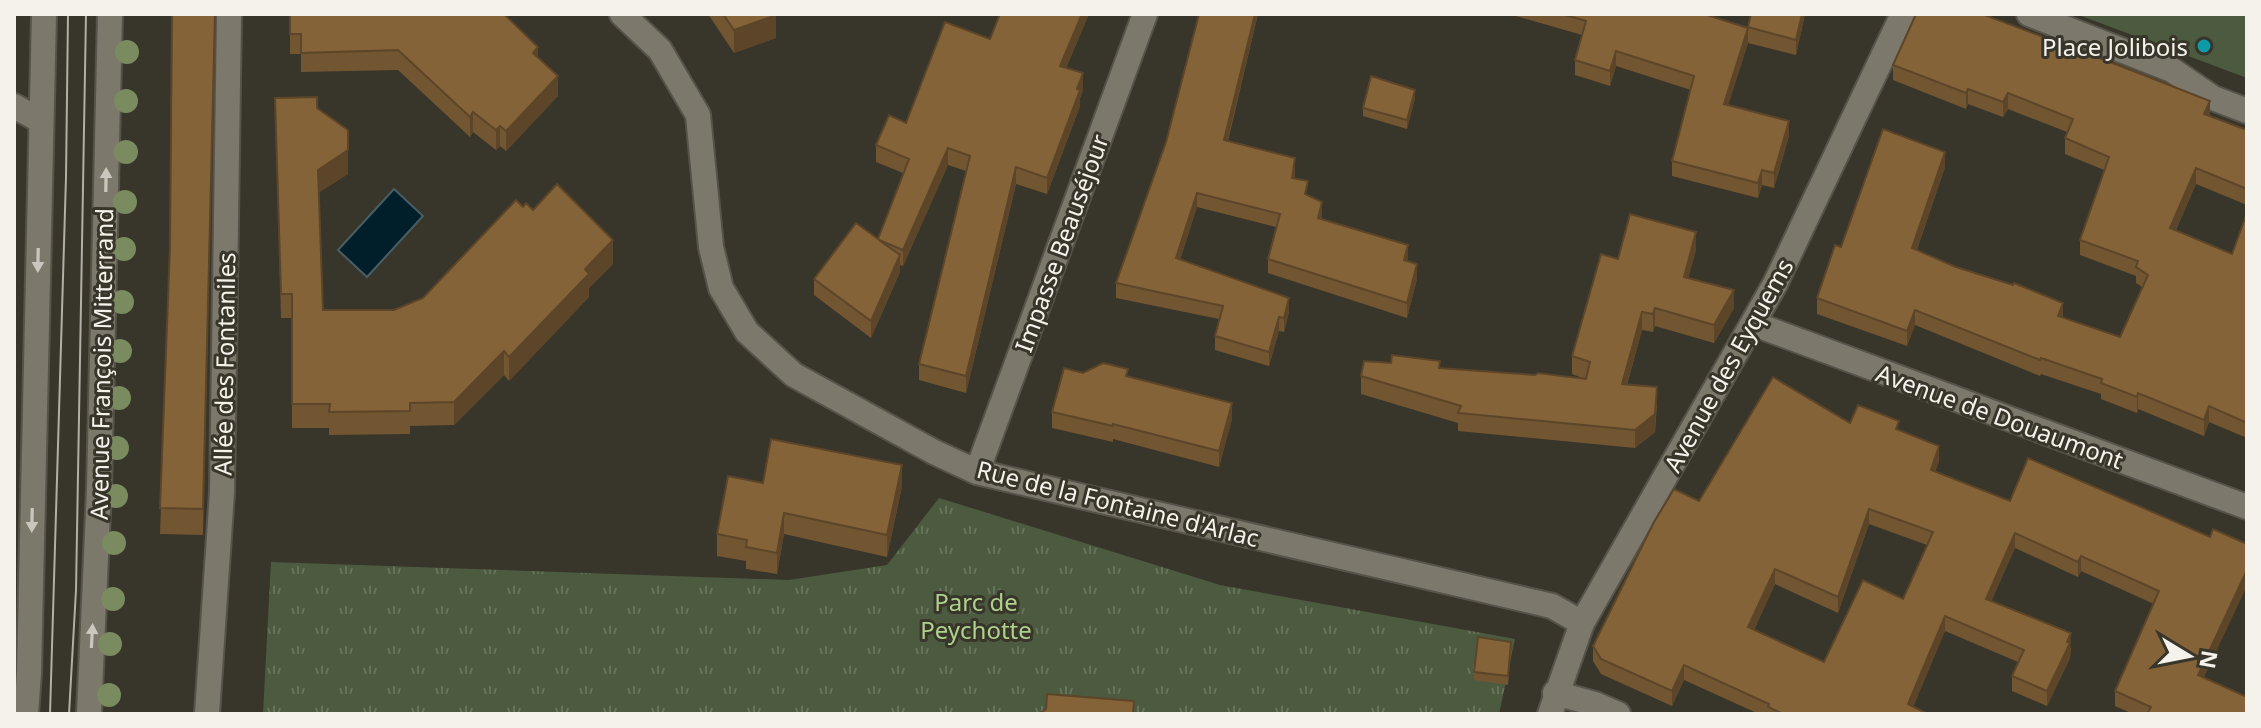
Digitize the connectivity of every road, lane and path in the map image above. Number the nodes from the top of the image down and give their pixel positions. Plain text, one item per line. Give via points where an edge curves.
1 (44, 14) edge
2 (110, 14) edge
3 (229, 14) edge
4 (622, 14) edge
5 (1145, 14) edge
6 (1903, 14) edge
7 (2029, 14) edge
8 (14, 106) edge
9 (2247, 111) edge
10 (41, 121) junction
11 (1754, 324) junction
12 (977, 472) junction
13 (2247, 507) edge
14 (1582, 623) junction
15 (21, 674) edge
16 (1552, 704) edge
17 (26, 714) edge
18 (89, 714) edge
19 (207, 714) edge
20 (1618, 714) edge

1 - 10 street
18 -> 2 street, Avenue François Mitterrand
3 - 19 street, Allée des Fontaniles via 222,492
4 - 12 street, Rue de la Fontaine d'Arlac via 660,50 698,115 711,247 721,288 747,332 794,375
5 - 12 street, Impasse Beauséjour
6 - 11 street, Avenue des Eyquems
7 - 9 street via 2172,70 2213,98
8 - 10 street
10 -> 15 street
11 - 13 street, Avenue de Douaumont
11 - 14 street, Avenue des Eyquems
12 - 14 street, Rue de la Fontaine d'Arlac via 1552,606
14 - 16 street, Avenue des Eyquems
15 - 17 street
16 - 20 street via 1595,704

